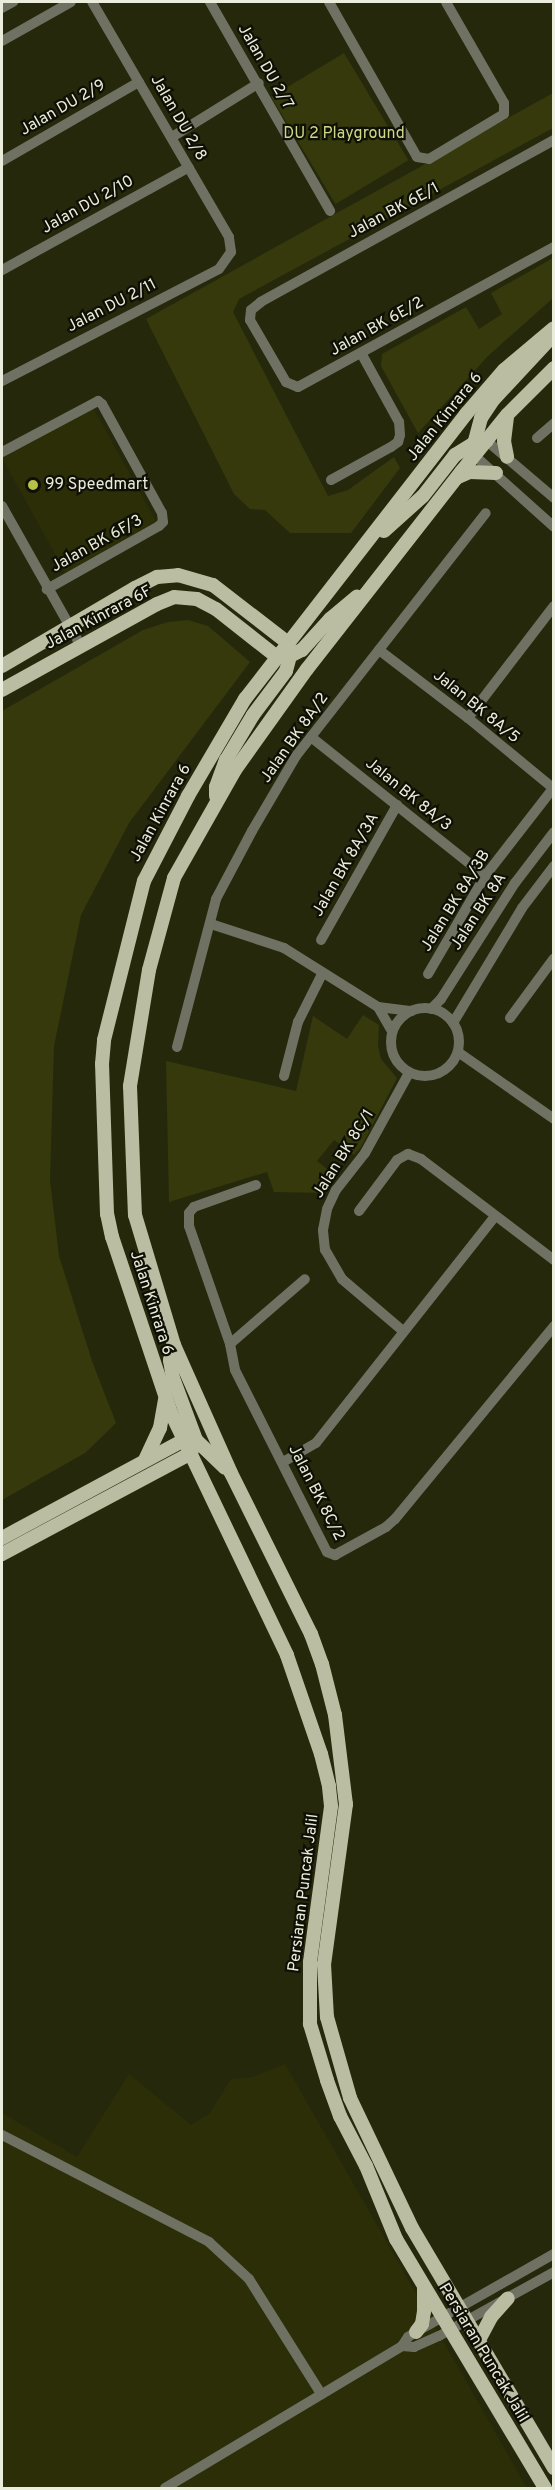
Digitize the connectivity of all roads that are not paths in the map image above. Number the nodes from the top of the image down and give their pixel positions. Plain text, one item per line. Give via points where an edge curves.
1 (13, 2) edge
2 (72, 2) edge
3 (92, 2) edge
4 (210, 2) edge
5 (328, 2) edge
6 (446, 2) edge
7 (2, 8) edge
8 (2, 42) edge
9 (139, 82) junction
10 (259, 83) junction
11 (172, 137) junction
12 (554, 140) edge
13 (2, 161) edge
14 (189, 167) junction
15 (330, 211) dead end
16 (554, 247) edge
17 (231, 252) joint
18 (2, 270) edge
19 (251, 310) joint
20 (554, 328) edge
21 (554, 335) edge
22 (361, 353) junction
23 (554, 368) edge
24 (2, 381) edge
25 (507, 415) junction
26 (554, 423) edge
27 (537, 438) dead end
28 (478, 447) junction
29 (2, 452) edge
30 (507, 457) junction
31 (496, 473) junction
32 (457, 478) junction
33 (331, 480) dead end
34 (554, 498) edge
35 (2, 506) edge
36 (486, 513) dead end
37 (554, 527) edge
38 (360, 553) junction
39 (382, 572) junction
40 (47, 589) junction
41 (554, 606) edge
42 (261, 622) junction
43 (304, 624) junction
44 (69, 627) junction
45 (249, 636) junction
46 (81, 646) junction
47 (379, 650) junction
48 (285, 652) junction
49 (2, 666) edge
50 (257, 684) junction
51 (2, 690) edge
52 (468, 718) junction
53 (311, 737) junction
54 (553, 788) edge
55 (216, 802) junction
56 (397, 805) junction
57 (554, 832) edge
58 (554, 866) edge
59 (485, 876) junction
60 (211, 924) junction
61 (321, 940) dead end
62 (554, 958) edge
63 (322, 974) junction
64 (428, 974) dead end
65 (378, 1007) junction
66 (431, 1009) junction
67 (412, 1011) junction
68 (510, 1018) dead end
69 (453, 1023) junction
70 (393, 1031) junction
71 (177, 1047) dead end
72 (458, 1052) junction
73 (409, 1073) junction
74 (284, 1076) dead end
75 (554, 1119) edge
76 (256, 1185) dead end
77 (358, 1211) dead end
78 (495, 1216) junction
79 (554, 1260) edge
80 (305, 1279) dead end
81 (554, 1326) edge
82 (403, 1330) junction
83 (230, 1344) junction
84 (174, 1345) junction
85 (165, 1397) junction
86 (190, 1444) junction
87 (146, 1460) junction
88 (283, 1462) junction
89 (166, 1465) junction
90 (231, 1473) junction
91 (201, 1475) junction
92 (2, 1538) edge
93 (2, 1554) edge
94 (2, 2135) edge
95 (554, 2254) edge
96 (554, 2272) edge
97 (423, 2285) junction
98 (508, 2298) junction
99 (459, 2306) junction
100 (442, 2316) junction
101 (467, 2320) junction
102 (450, 2330) junction
103 (416, 2331) junction
104 (479, 2340) junction
105 (402, 2346) junction
106 (321, 2394) junction
107 (554, 2468) edge
108 (165, 2488) edge
109 (545, 2488) edge

1 - 7 street
2 - 8 street
3 - 9 street, Jalan DU 2/8
4 - 10 street, Jalan DU 2/7
5 - 6 street via 417,157 429,159 504,114 504,103
9 - 11 street, Jalan DU 2/8
9 - 13 street, Jalan DU 2/9
10 - 11 street
10 - 15 street, Jalan DU 2/7
11 - 14 street, Jalan DU 2/8
12 - 19 street, Jalan BK 6E/1
14 - 17 street, Jalan DU 2/8 via 229,237
14 - 18 street, Jalan DU 2/10
16 - 22 street, Jalan BK 6E/2
17 - 24 street, Jalan DU 2/11 via 219,269
19 - 22 street, Jalan BK 6E/2 via 250,320 286,382 294,387 303,386
20 - 38 main road, Jalan Kinrara 6 via 504,370
21 - 28 main road via 481,418
22 - 33 street via 399,422 400,435 391,447
23 - 25 main road, Jalan Kinrara 6
25 - 28 main road, Jalan Kinrara 6
25 - 30 main road
26 - 27 street
28 - 30 street
28 - 31 street
28 - 32 main road, Jalan Kinrara 6
28 - 38 main road via 455,455 423,496
29 - 40 street, Jalan BK 6F/3 via 98,401 162,513 159,526
30 - 34 street
31 - 32 main road via 470,472
31 - 37 street
32 - 39 main road, Jalan Kinrara 6
35 - 40 street, Jalan BK 6F/3
36 - 47 street, Jalan BK 8A/2
38 - 43 main road, Jalan Kinrara 6
39 - 48 main road via 302,650
39 - 55 main road, Jalan Kinrara 6 via 251,744
40 - 44 street, Jalan BK 6F/3
41 - 52 street
42 - 43 main road via 293,628
42 - 44 main road, Jalan Kinrara 6F via 213,585 178,575 158,577
42 - 48 main road, Jalan Kinrara 6F
43 - 48 main road, Jalan Kinrara 6
44 - 46 street, Jalan BK 6F/3
44 - 49 main road, Jalan Kinrara 6F
45 - 46 main road, Jalan Kinrara 6F via 197,599 174,597
45 - 48 main road, Jalan Kinrara 6F
45 - 50 main road via 261,663
46 - 51 main road, Jalan Kinrara 6F
47 - 52 street, Jalan BK 8A/5
47 - 53 street, Jalan BK 8A/2
48 - 50 main road, Jalan Kinrara 6
48 - 55 main road via 286,671 226,760 216,787
50 - 85 main road, Jalan Kinrara 6 via 150,865 104,1040 102,1075 112,1238
52 - 54 street, Jalan BK 8A/5
53 - 56 street, Jalan BK 8A/3
53 - 60 street, Jalan BK 8A/2 via 216,899
54 - 59 street, Jalan BK 8A/3B
55 - 84 main road, Jalan Kinrara 6 via 174,878 149,970 130,1086 135,1215
56 - 59 street, Jalan BK 8A/3
56 - 61 street, Jalan BK 8A/3A
57 - 66 street, Jalan BK 8A
58 - 69 street, Jalan BK 8A via 522,908
59 - 64 street, Jalan BK 8A/3B
60 - 63 street via 284,948
60 - 71 street, Jalan BK 8A/2
62 - 68 street
63 - 65 street
63 - 74 street via 298,1022
65 - 67 street
65 - 70 street
66 - 67 street
66 - 69 street
67 - 70 street via 397,1022
69 - 72 street via 459,1037
70 - 73 street via 391,1051
72 - 73 street via 438,1074 423,1077
72 - 75 street
73 - 82 street, Jalan BK 8C/1 via 366,1153 336,1190 322,1230 325,1250 342,1279
76 - 83 street, Jalan BK 8C/2 via 194,1207 189,1213 189,1226
77 - 78 street via 397,1160 408,1155 421,1159
78 - 79 street
78 - 82 street
80 - 83 street
81 - 88 street, Jalan BK 8C/2 via 395,1519 335,1555 323,1545
82 - 88 street via 316,1443
83 - 88 street, Jalan BK 8C/2 via 235,1370
84 - 86 main road via 170,1360 173,1378 194,1428
84 - 90 main road, Jalan Kinrara 6
85 - 86 main road, Jalan Kinrara 6
85 - 87 main road via 160,1428
86 - 87 main road
86 - 89 main road
86 - 90 main road, Persiaran Puncak Jalil
86 - 91 main road, Persiaran Puncak Jalil
87 - 92 main road
89 - 91 main road via 182,1465
89 - 93 main road
90 - 99 main road, Persiaran Puncak Jalil via 311,1634 334,1715 346,1804 324,1964 327,2017 350,2098 412,2228
91 - 97 main road, Persiaran Puncak Jalil via 287,1655 321,1754 331,1806 310,1962 310,2024 340,2116 396,2239
94 - 106 street via 209,2242 249,2278
95 - 99 street
96 - 98 street
97 - 100 main road, Persiaran Puncak Jalil
97 - 103 main road via 424,2311
98 - 101 street
98 - 104 main road via 491,2317
99 - 100 street
99 - 101 main road, Persiaran Puncak Jalil
100 - 102 main road, Persiaran Puncak Jalil
100 - 103 street
101 - 102 street
101 - 104 main road, Persiaran Puncak Jalil
102 - 105 street via 414,2347
102 - 109 main road, Persiaran Puncak Jalil
103 - 105 street
104 - 107 main road, Persiaran Puncak Jalil
105 - 106 street
106 - 108 street

